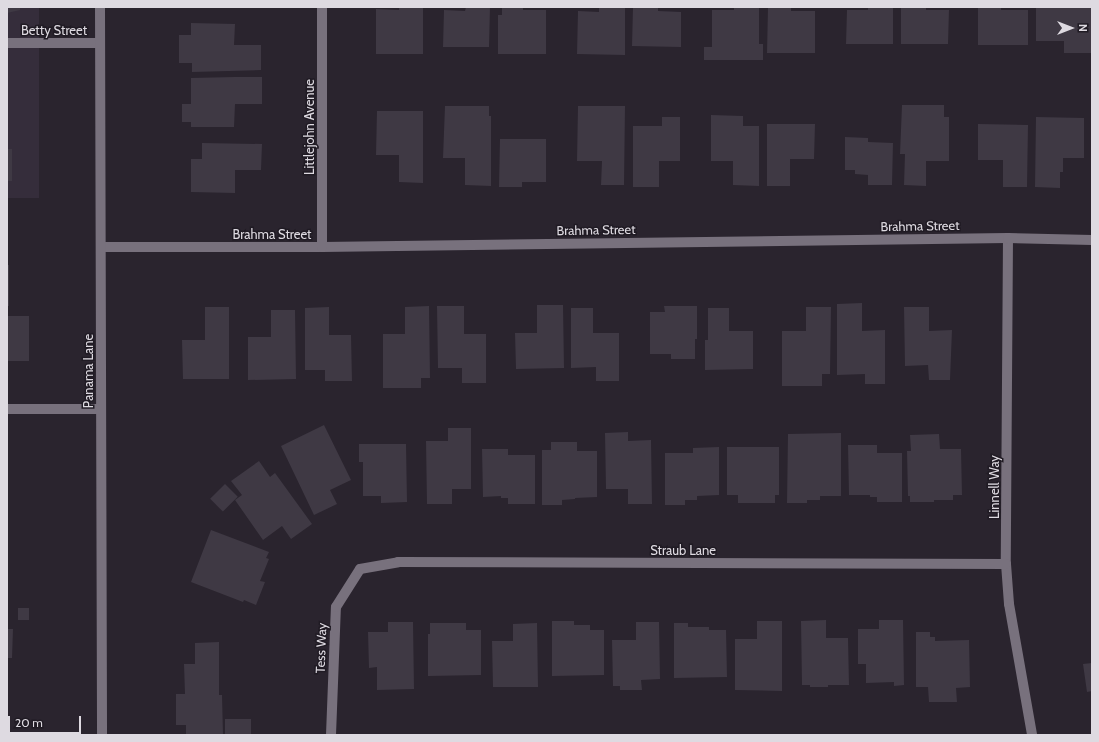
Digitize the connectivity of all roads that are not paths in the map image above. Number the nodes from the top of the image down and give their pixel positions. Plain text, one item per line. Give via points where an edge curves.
1 (100, 7) edge
2 (322, 7) edge
3 (7, 43) edge
4 (100, 43) junction
5 (1008, 238) junction
6 (1092, 240) edge
7 (101, 247) junction
8 (322, 247) junction
9 (7, 409) edge
10 (101, 409) junction
11 (1006, 564) junction
12 (360, 569) joint
13 (102, 735) edge
14 (331, 735) edge
15 (1032, 735) edge

1 - 4 street, Panama Lane
2 - 8 street, Littlejohn Avenue
3 - 4 street, Betty Street
4 - 7 street, Panama Lane
5 - 6 street, Brahma Street
5 - 8 street, Brahma Street
5 - 11 street, Linnell Way
7 - 8 street, Brahma Street
7 - 10 street, Panama Lane
9 - 10 street
10 - 13 street, Panama Lane
11 - 12 street, Straub Lane via 398,562
11 - 15 street, Linnell Way via 1009,604
12 - 14 street, Tess Way via 336,607

